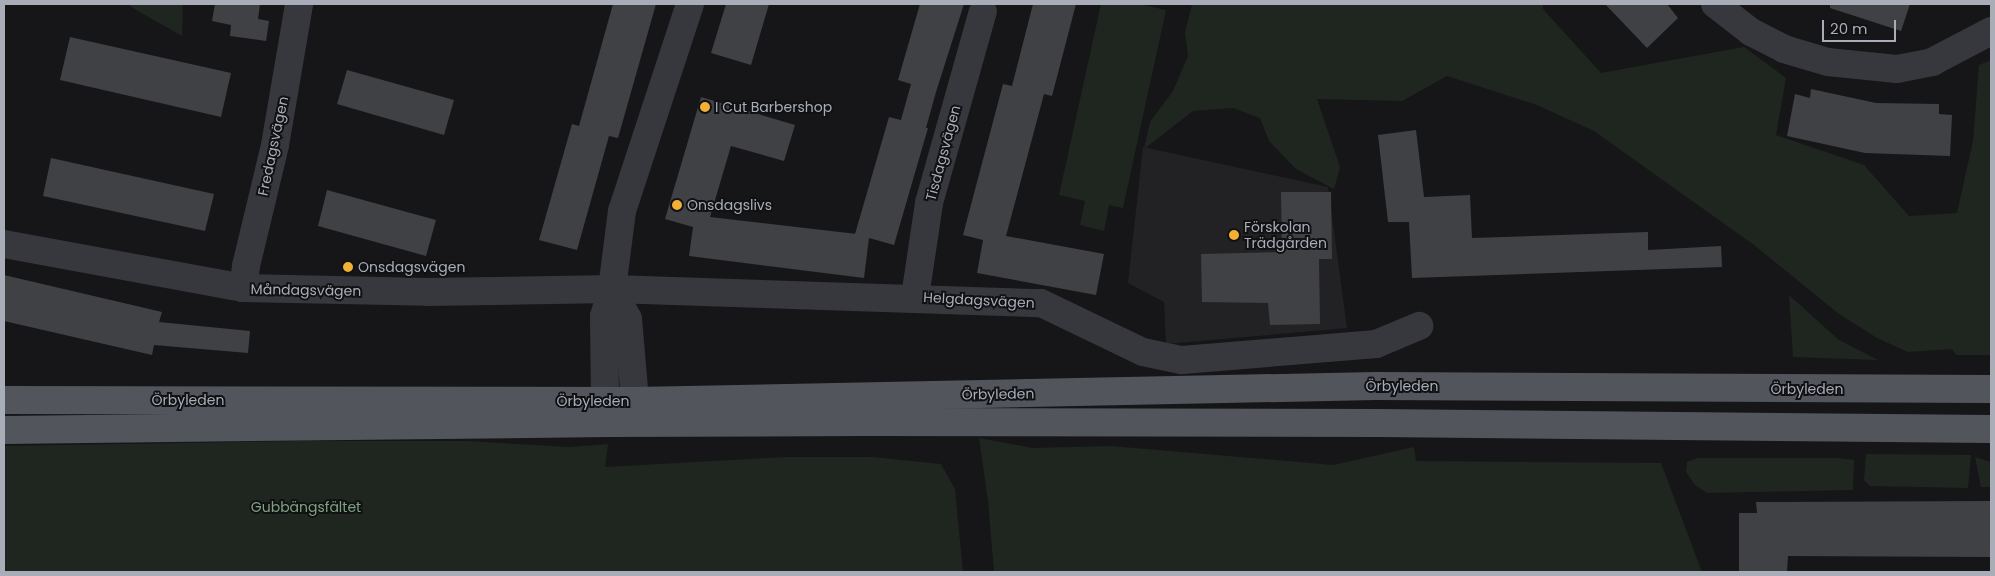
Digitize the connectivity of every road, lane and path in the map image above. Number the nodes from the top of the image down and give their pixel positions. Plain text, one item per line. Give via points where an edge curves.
1 (299, 4) edge
2 (690, 4) edge
3 (1715, 4) edge
4 (983, 11) dead end
5 (1991, 31) edge
6 (4, 244) edge
7 (242, 288) junction
8 (612, 288) junction
9 (915, 297) junction
10 (1419, 326) dead end
11 (1991, 389) edge
12 (4, 400) edge
13 (605, 401) junction
14 (635, 401) junction
15 (1991, 429) edge
16 (4, 430) edge

1 - 7 street, Fredagsvägen via 275,145
2 - 8 street via 622,211
3 - 5 street via 1751,32 1784,50 1838,63 1897,69 1932,62
4 - 9 street, Tisdagsvägen via 929,203
6 - 7 street, Måndagsvägen
7 - 8 street, Måndagsvägen via 428,292
8 - 9 street, Helgdagsvägen
8 - 13 street via 604,316
8 - 14 street via 628,319
9 - 10 street, Helgdagsvägen via 1041,303 1143,352 1182,360 1376,344
11 - 14 main road, Örbyleden via 1376,386
12 - 13 main road, Örbyleden
13 - 14 main road, Örbyleden
15 - 16 main road, Örbyleden via 825,422

